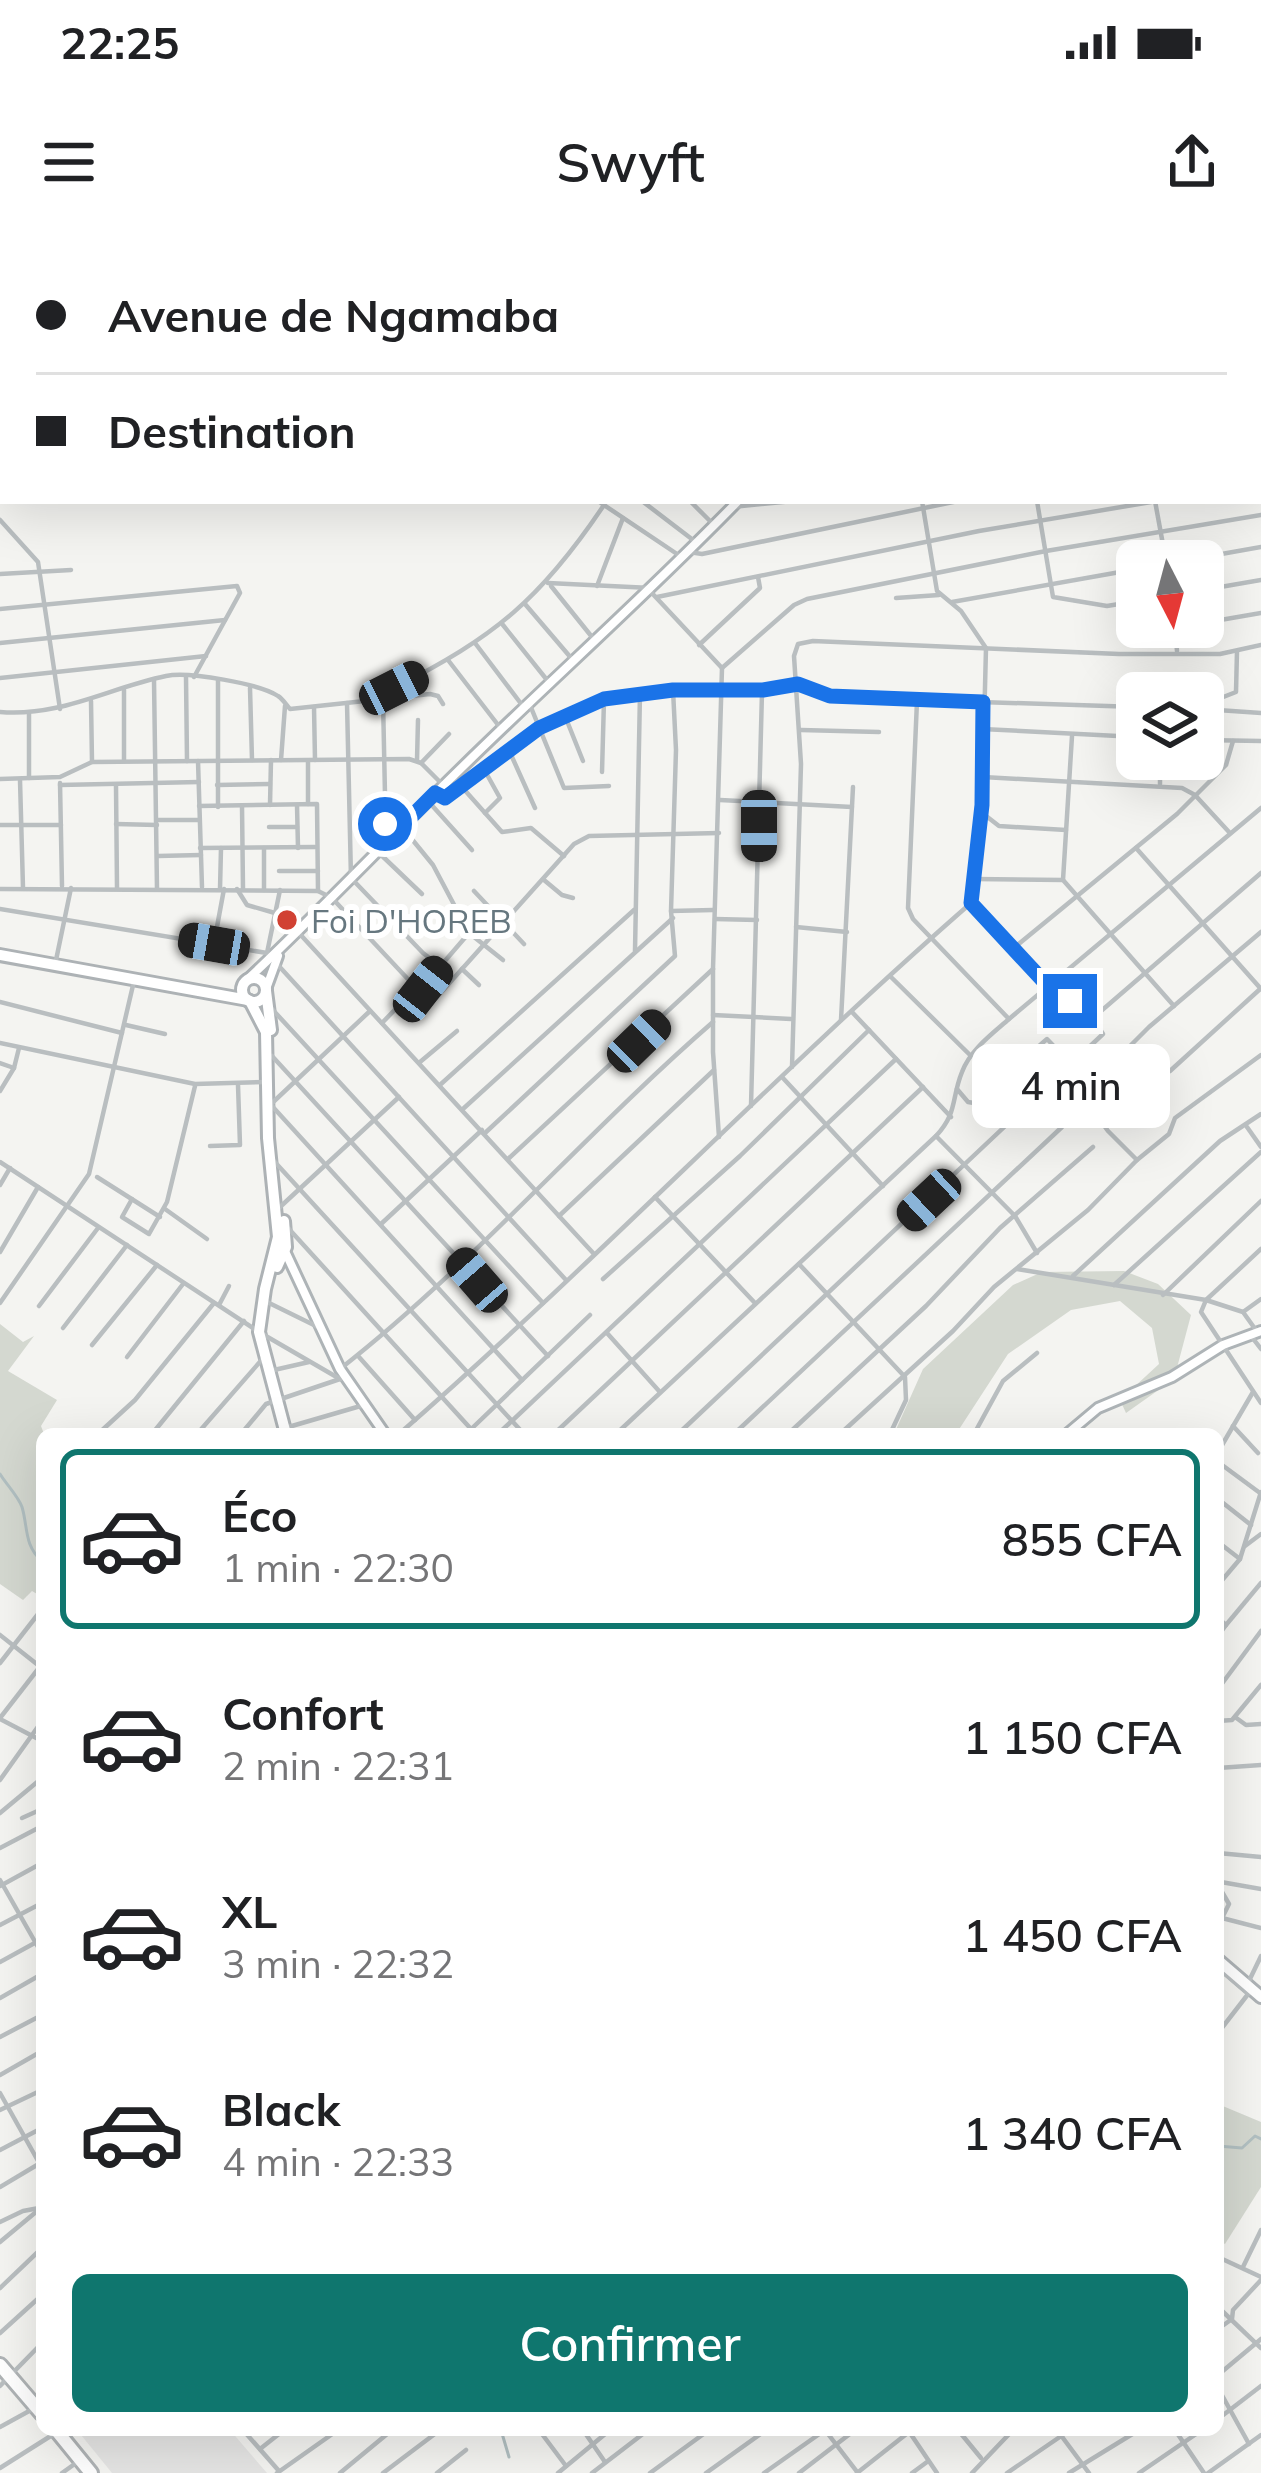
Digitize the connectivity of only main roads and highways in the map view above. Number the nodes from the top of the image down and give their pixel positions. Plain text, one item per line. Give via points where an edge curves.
1 (735, 504) edge
2 (0, 955) edge
3 (274, 956) junction
4 (245, 982) junction
5 (207, 995) junction
6 (267, 995) junction
7 (249, 1000) junction
8 (282, 1242) junction
9 (1257, 1333) edge
10 (284, 1428) edge
11 (381, 1428) edge
12 (1074, 1428) edge
13 (1224, 1971) edge
14 (1252, 1991) edge
15 (0, 2365) edge
16 (6, 2381) edge
17 (36, 2406) edge
18 (61, 2436) edge
19 (91, 2473) edge

1 - 3 main road via 654,592 453,776
2 - 5 main road
3 - 4 main road
3 - 6 main road
4 - 5 main road
4 - 6 main road via 261,980
4 - 7 main road
5 - 7 main road
6 - 7 main road
6 - 8 main road
7 - 8 main road via 265,1027
8 - 10 main road via 260,1333
8 - 11 main road via 341,1375
9 - 12 main road via 1098,1408
13 - 14 main road
15 - 16 highway
16 - 17 highway
18 - 19 highway

